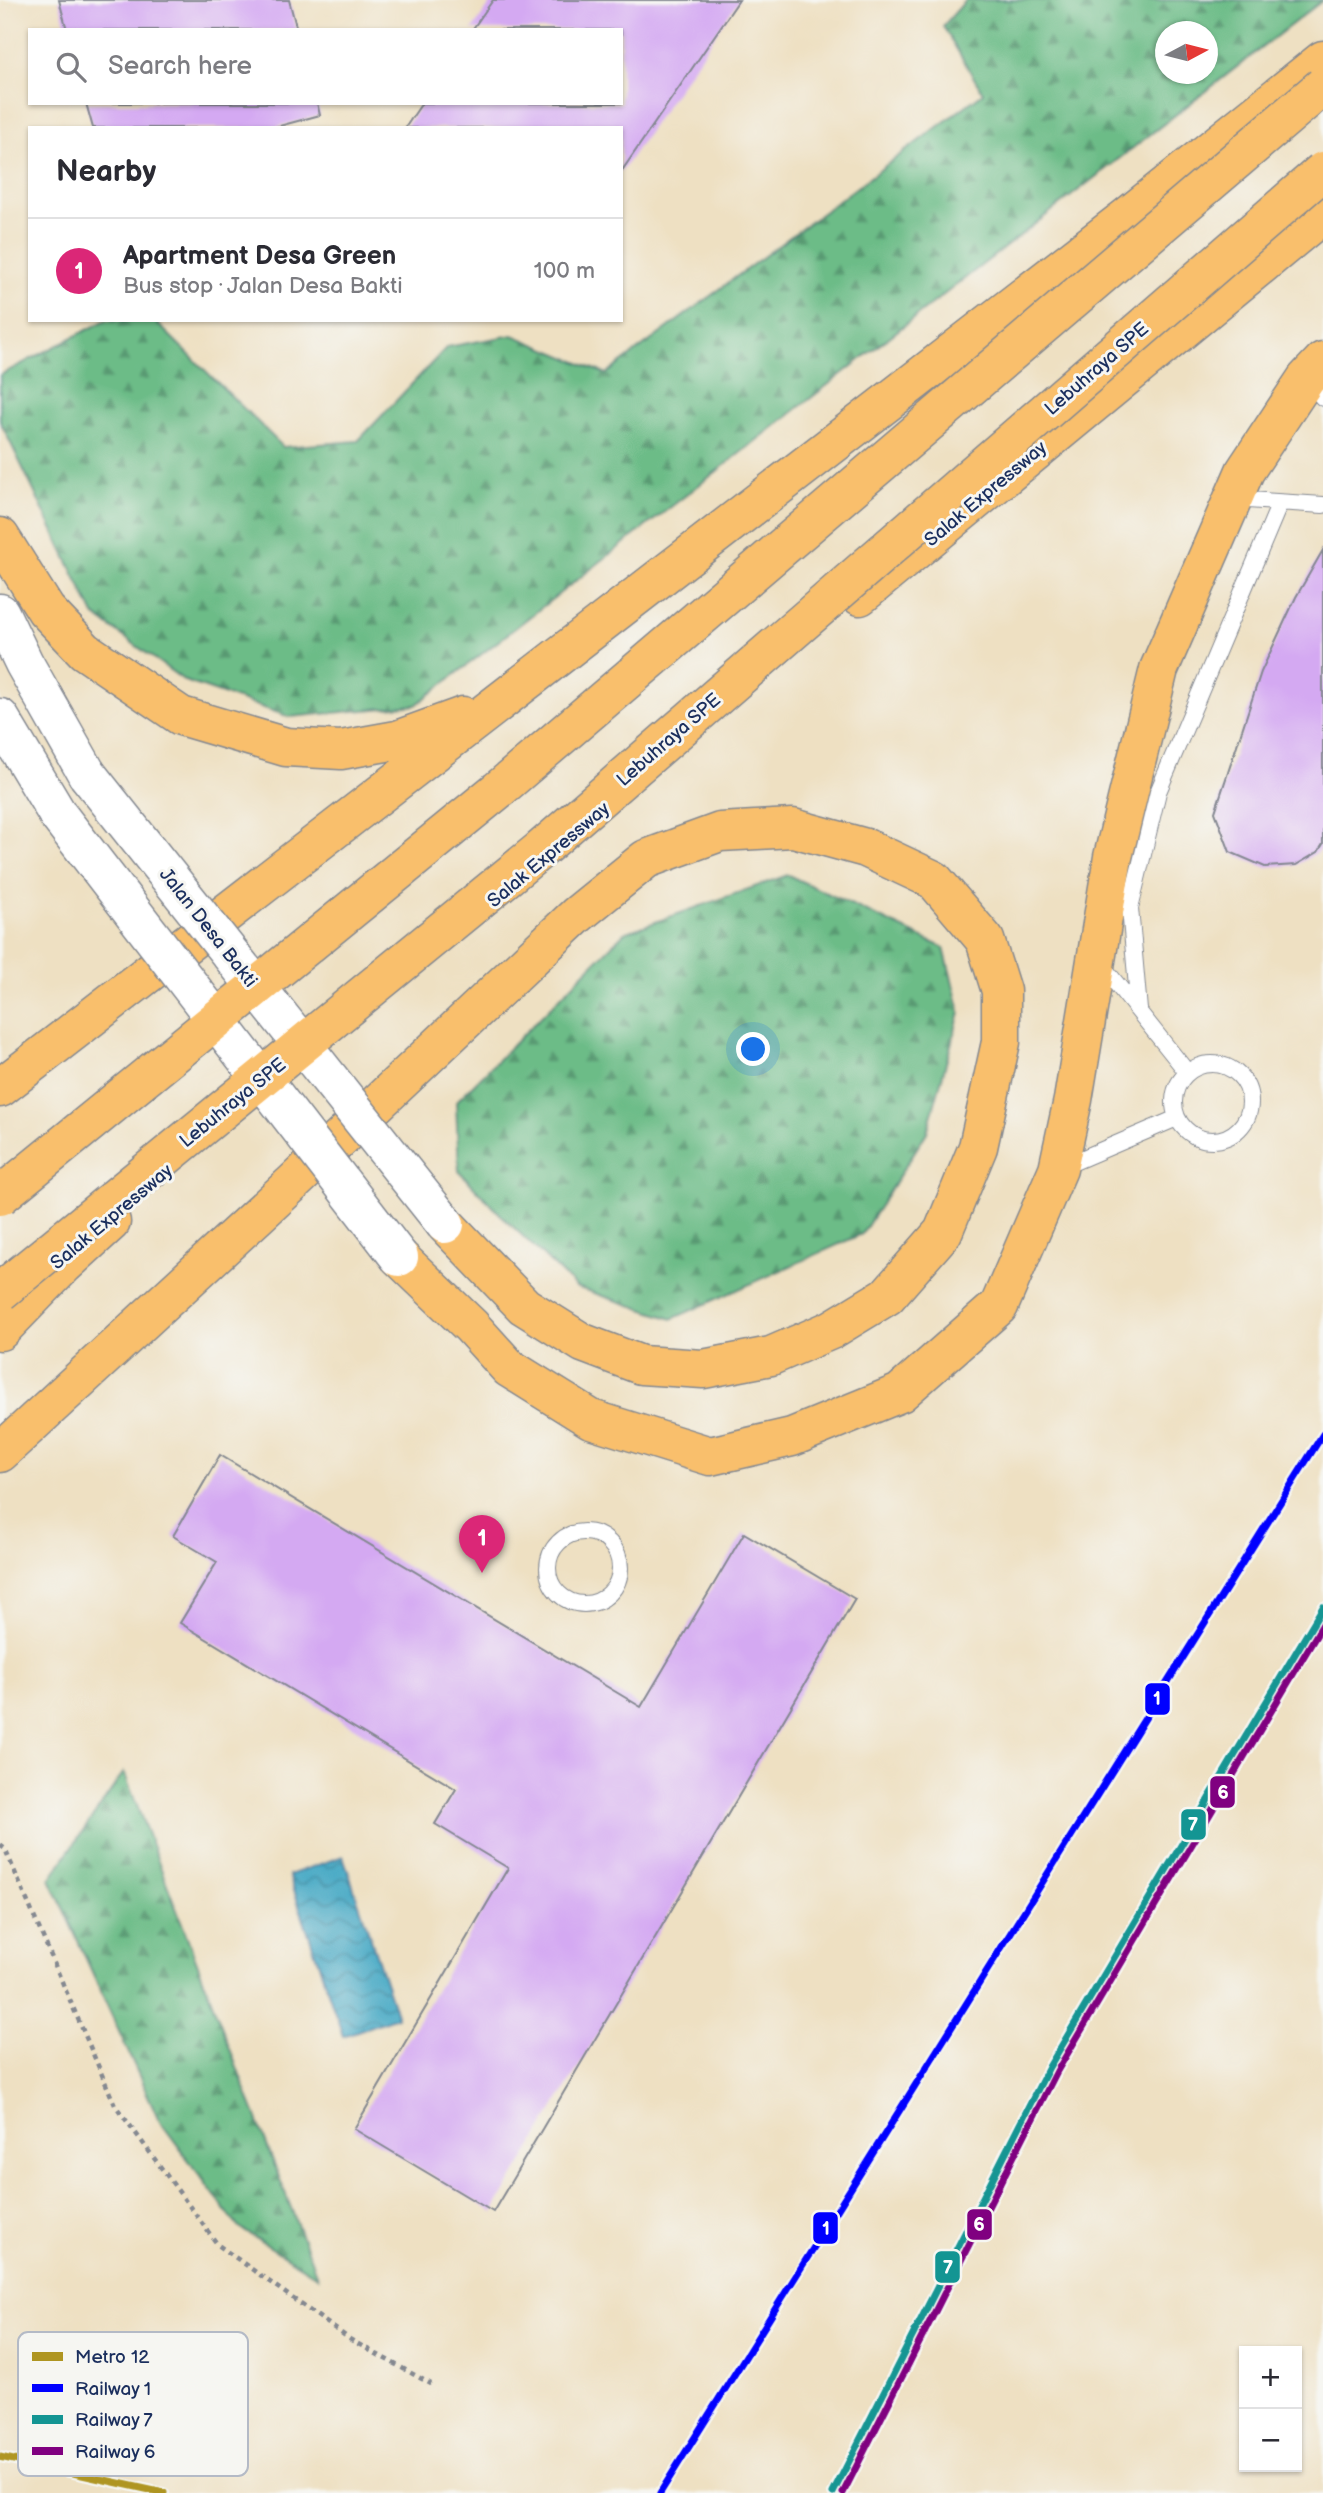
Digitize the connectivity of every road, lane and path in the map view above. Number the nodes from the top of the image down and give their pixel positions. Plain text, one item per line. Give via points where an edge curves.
1 (1323, 60) edge
2 (1323, 86) edge
3 (1323, 171) edge
4 (1323, 214) edge
5 (1317, 379) edge
6 (1233, 499) junction
7 (1280, 503) junction
8 (1323, 505) edge
9 (0, 537) edge
10 (0, 613) edge
11 (500, 701) junction
12 (0, 718) edge
13 (1096, 958) junction
14 (1139, 1010) junction
15 (1187, 1072) junction
16 (0, 1088) edge
17 (1177, 1118) junction
18 (193, 1147) junction
19 (1058, 1169) junction
20 (0, 1196) edge
21 (444, 1224) joint
22 (400, 1257) joint
23 (0, 1292) edge
24 (0, 1308) edge
25 (0, 1331) edge
26 (0, 1453) edge
27 (552, 1551) joint
28 (0, 1845) edge
29 (431, 2384) dead end

1 - 11 highway via 1128,217
2 - 20 highway, bridge via 498,790
3 - 23 highway, Lebuhraya SPE, bridge via 540,851
4 - 18 highway, Salak Expressway
5 - 6 highway via 1245,471
6 - 7 lane
6 - 13 highway via 1159,669 1113,858
7 - 8 lane
7 - 14 lane via 1158,792 1130,908
9 - 11 highway via 46,610 85,651 181,716 286,747 341,750 397,740
10 - 21 street, Jalan Desa Bakti, bridge via 87,774
11 - 16 highway
12 - 22 street, bridge via 58,815
13 - 14 lane
13 - 19 highway
14 - 15 lane
15 - 17 lane via 1174,1093
15 - 17 lane via 1210,1064 1234,1070 1250,1103 1241,1126 1220,1139 1195,1136
17 - 19 lane
18 - 24 highway, Salak Expressway
18 - 25 highway via 64,1265
19 - 22 highway via 999,1306 900,1393 792,1437 710,1455 590,1419 509,1368
21 - 26 highway via 524,1306 583,1343 641,1365 703,1369 771,1356 831,1330 887,1296 943,1232 978,1147 1001,1042 1001,991 985,940 934,880 866,848 793,828 720,832 646,859 577,915
27 - 27 lane via 567,1535 600,1535 617,1553 620,1566 613,1590 592,1603 568,1600 551,1583 548,1562
28 - 29 path via 115,2105 218,2245 351,2340

